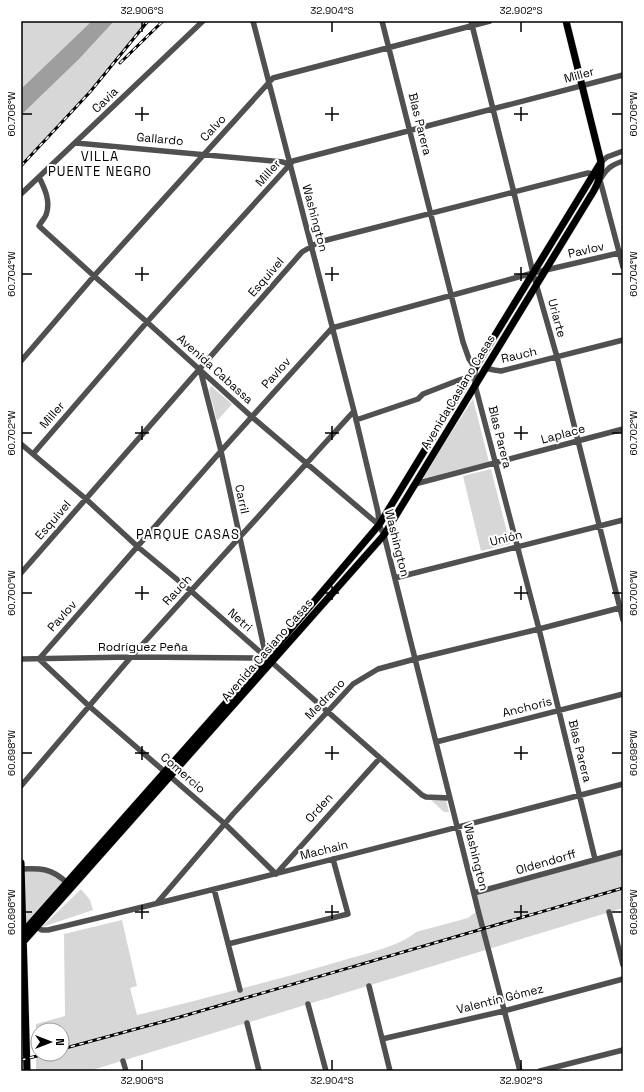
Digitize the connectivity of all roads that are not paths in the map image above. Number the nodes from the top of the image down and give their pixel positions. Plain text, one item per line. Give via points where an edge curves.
1 (203, 21) edge
2 (253, 21) edge
3 (382, 21) edge
4 (490, 21) edge
5 (566, 21) edge
6 (471, 23) edge
7 (389, 47) junction
8 (623, 75) edge
9 (269, 83) junction
10 (582, 86) junction
11 (493, 109) junction
12 (410, 130) junction
13 (76, 143) junction
14 (623, 151) edge
15 (203, 154) junction
16 (623, 161) edge
17 (601, 162) junction
18 (290, 165) junction
19 (593, 174) junction
20 (39, 177) junction
21 (600, 180) junction
22 (514, 192) junction
23 (21, 194) edge
24 (432, 214) junction
25 (311, 247) junction
26 (621, 252) edge
27 (623, 267) edge
28 (545, 271) junction
29 (533, 273) junction
30 (94, 276) junction
31 (537, 284) junction
32 (452, 296) junction
33 (147, 322) junction
34 (332, 328) junction
35 (623, 340) edge
36 (557, 357) junction
37 (21, 361) edge
38 (485, 368) junction
39 (200, 369) junction
40 (473, 373) junction
41 (475, 385) junction
42 (354, 411) junction
43 (252, 417) junction
44 (356, 420) junction
45 (623, 429) edge
46 (577, 441) junction
47 (21, 444) edge
48 (221, 451) junction
49 (33, 454) junction
50 (306, 463) junction
51 (495, 463) junction
52 (415, 484) junction
53 (86, 499) junction
54 (623, 520) edge
55 (379, 525) junction
56 (599, 526) junction
57 (384, 535) junction
58 (239, 538) junction
59 (138, 547) junction
60 (517, 547) junction
61 (21, 573) edge
62 (394, 578) junction
63 (191, 591) junction
64 (621, 608) edge
65 (623, 620) edge
66 (539, 629) junction
67 (131, 657) junction
68 (21, 659) edge
69 (39, 659) junction
70 (415, 659) junction
71 (269, 660) junction
72 (623, 694) edge
73 (89, 706) junction
74 (327, 711) junction
75 (559, 711) junction
76 (436, 742) junction
77 (380, 758) junction
78 (168, 774) junction
79 (623, 784) edge
80 (21, 786) edge
81 (580, 795) junction
82 (450, 798) junction
83 (225, 824) junction
84 (458, 828) junction
85 (623, 852) edge
86 (333, 859) junction
87 (595, 859) junction
88 (21, 863) edge
89 (21, 869) edge
90 (276, 874) junction
91 (67, 883) junction
92 (214, 889) junction
93 (474, 893) junction
94 (157, 904) junction
95 (609, 912) dead end
96 (33, 926) junction
97 (22, 932) edge
98 (22, 941) edge
99 (228, 944) junction
100 (623, 962) edge
101 (23, 978) edge
102 (623, 979) edge
103 (369, 986) dead end
104 (240, 990) dead end
105 (308, 1004) dead end
106 (504, 1010) junction
107 (247, 1023) dead end
108 (23, 1024) edge
109 (382, 1039) junction
110 (623, 1050) edge
111 (123, 1061) dead end
112 (27, 1071) edge
113 (126, 1071) edge
114 (259, 1071) edge
115 (326, 1071) edge
116 (390, 1071) edge
117 (520, 1071) edge
118 (540, 1071) edge

1 - 13 street, Cavia
2 - 9 street, Washington
3 - 7 street, Blas Parera
4 - 6 street, Calvo
5 - 10 main road, Avenida Casiano Casas
6 - 7 street, Calvo
6 - 11 street, Uriarte
7 - 9 street, Calvo via 273,78
7 - 12 street, Blas Parera
8 - 10 street, Miller
9 - 15 street, Calvo
9 - 18 street, Washington
10 - 11 street, Miller
10 - 17 main road, Avenida Casiano Casas
11 - 12 street, Miller
11 - 22 street, Uriarte
12 - 18 street, Miller via 293,161
12 - 24 street, Blas Parera
13 - 15 street, Gallardo
13 - 20 street, Cavia
14 - 17 street
15 - 18 street, Gallardo via 283,162
15 - 30 street, Calvo
16 - 21 street via 606,170
17 - 19 main road, Avenida Casiano Casas
17 - 21 main road, Avenida Casiano Casas
18 - 25 street, Washington
18 - 33 street, Miller
19 - 21 street
19 - 22 street, Esquivel via 588,173
19 - 29 main road, Avenida Casiano Casas
20 - 23 street, Cavia
20 - 30 street, Avenida Cabassa via 48,202 47,215 39,226
21 - 26 street
21 - 28 main road, Avenida Casiano Casas
22 - 24 street, Esquivel
22 - 29 street, Uriarte
24 - 25 street, Esquivel via 319,242
24 - 32 street, Blas Parera
25 - 34 street, Washington
25 - 39 street, Esquivel via 302,252
26 - 27 street
26 - 28 street, Pavlov
28 - 29 street, Pavlov
28 - 31 main road, Avenida Casiano Casas
29 - 31 street, Uriarte
29 - 32 street, Pavlov
29 - 40 main road, Avenida Casiano Casas
30 - 33 street, Avenida Cabassa
30 - 37 street, Calvo
31 - 36 street, Uriarte
31 - 38 main road, Avenida Casiano Casas
32 - 34 street, Pavlov
32 - 40 street, Blas Parera
33 - 39 street, Avenida Cabassa
33 - 49 street, Miller
34 - 42 street, Washington
34 - 43 street, Pavlov
35 - 36 street, Rauch
36 - 38 street, Rauch via 501,371
36 - 46 street, Uriarte
38 - 40 street, Rauch
38 - 41 main road, Avenida Casiano Casas
39 - 43 street, Avenida Cabassa
39 - 48 street, Carril
39 - 53 street, Esquivel
40 - 41 street, Blas Parera
40 - 44 street, Rauch via 423,394 418,399
40 - 55 main road, Avenida Casiano Casas
41 - 51 street, Blas Parera
41 - 52 main road, Avenida Casiano Casas
42 - 44 street, Washington
42 - 50 street, Rauch
43 - 48 street, Pavlov
43 - 50 street, Avenida Cabassa
44 - 55 street, Washington
45 - 46 street, Laplace
46 - 51 street, Laplace
46 - 56 street, Uriarte
47 - 49 street, Netri
48 - 58 street, Carril
48 - 59 street, Pavlov
49 - 53 street, Netri
50 - 55 street, Avenida Cabassa
50 - 58 street, Rauch
51 - 52 street, Laplace
51 - 60 street, Blas Parera
52 - 57 main road, Avenida Casiano Casas
53 - 59 street, Netri
53 - 61 street, Esquivel
54 - 56 street, Unión
55 - 57 street, Washington
55 - 71 main road, Avenida Casiano Casas
56 - 60 street, Unión
56 - 64 street, Uriarte
57 - 62 street, Washington
57 - 71 main road, Avenida Casiano Casas
58 - 63 street, Rauch
58 - 71 street, Carril
59 - 63 street, Netri
59 - 69 street, Pavlov
60 - 62 street, Unión
60 - 66 street, Blas Parera
62 - 70 street, Washington
63 - 67 street, Rauch
63 - 71 street, Netri
64 - 65 street, Uriarte
64 - 66 street, Medrano
66 - 70 street, Medrano
66 - 75 street, Blas Parera
67 - 69 street, Rodríguez Peña
67 - 71 street, Rodríguez Peña
67 - 73 street, Rauch
68 - 69 street, Rodríguez Peña
69 - 73 street, Comercio
70 - 74 street, Medrano via 378,669 353,684
70 - 76 street, Washington
71 - 74 street, Netri
71 - 78 main road, Avenida Casiano Casas
72 - 75 street, Anchoris
73 - 78 street, Comercio
73 - 80 street, Rauch
74 - 77 street, Netri
74 - 83 street, Medrano
75 - 76 street, Anchoris
75 - 81 street, Blas Parera
76 - 82 street, Washington
77 - 82 street, Netri via 422,795
77 - 90 street, Orden
78 - 83 street, Comercio
78 - 91 main road, Avenida Casiano Casas
78 - 96 main road, Avenida Casiano Casas
79 - 81 street, Machain
81 - 84 street, Machain
81 - 87 street, Blas Parera
82 - 84 street, Washington
83 - 90 street, Comercio
83 - 94 street, Medrano
84 - 86 street, Machain
84 - 93 street, Washington
85 - 87 street, Oldendorff
86 - 90 street, Machain
86 - 99 street via 348,914
87 - 93 street, Oldendorff
88 - 89 main road
89 - 91 street via 50,871
89 - 97 main road
90 - 92 street, Machain
91 - 96 main road, Avenida Casiano Casas
92 - 94 street, Machain
92 - 99 street
93 - 106 street, Washington
94 - 96 street, Machain via 48,930
95 - 100 street
96 - 97 main road, Avenida Casiano Casas
96 - 98 main road, Avenida Casiano Casas
97 - 98 main road
98 - 101 main road
99 - 104 street
101 - 108 main road
102 - 106 street, Valentín Gómez
103 - 109 street
105 - 115 street
106 - 109 street, Valentín Gómez
106 - 117 street, Washington
107 - 114 street
108 - 112 main road
109 - 116 street
110 - 118 street
111 - 113 street

